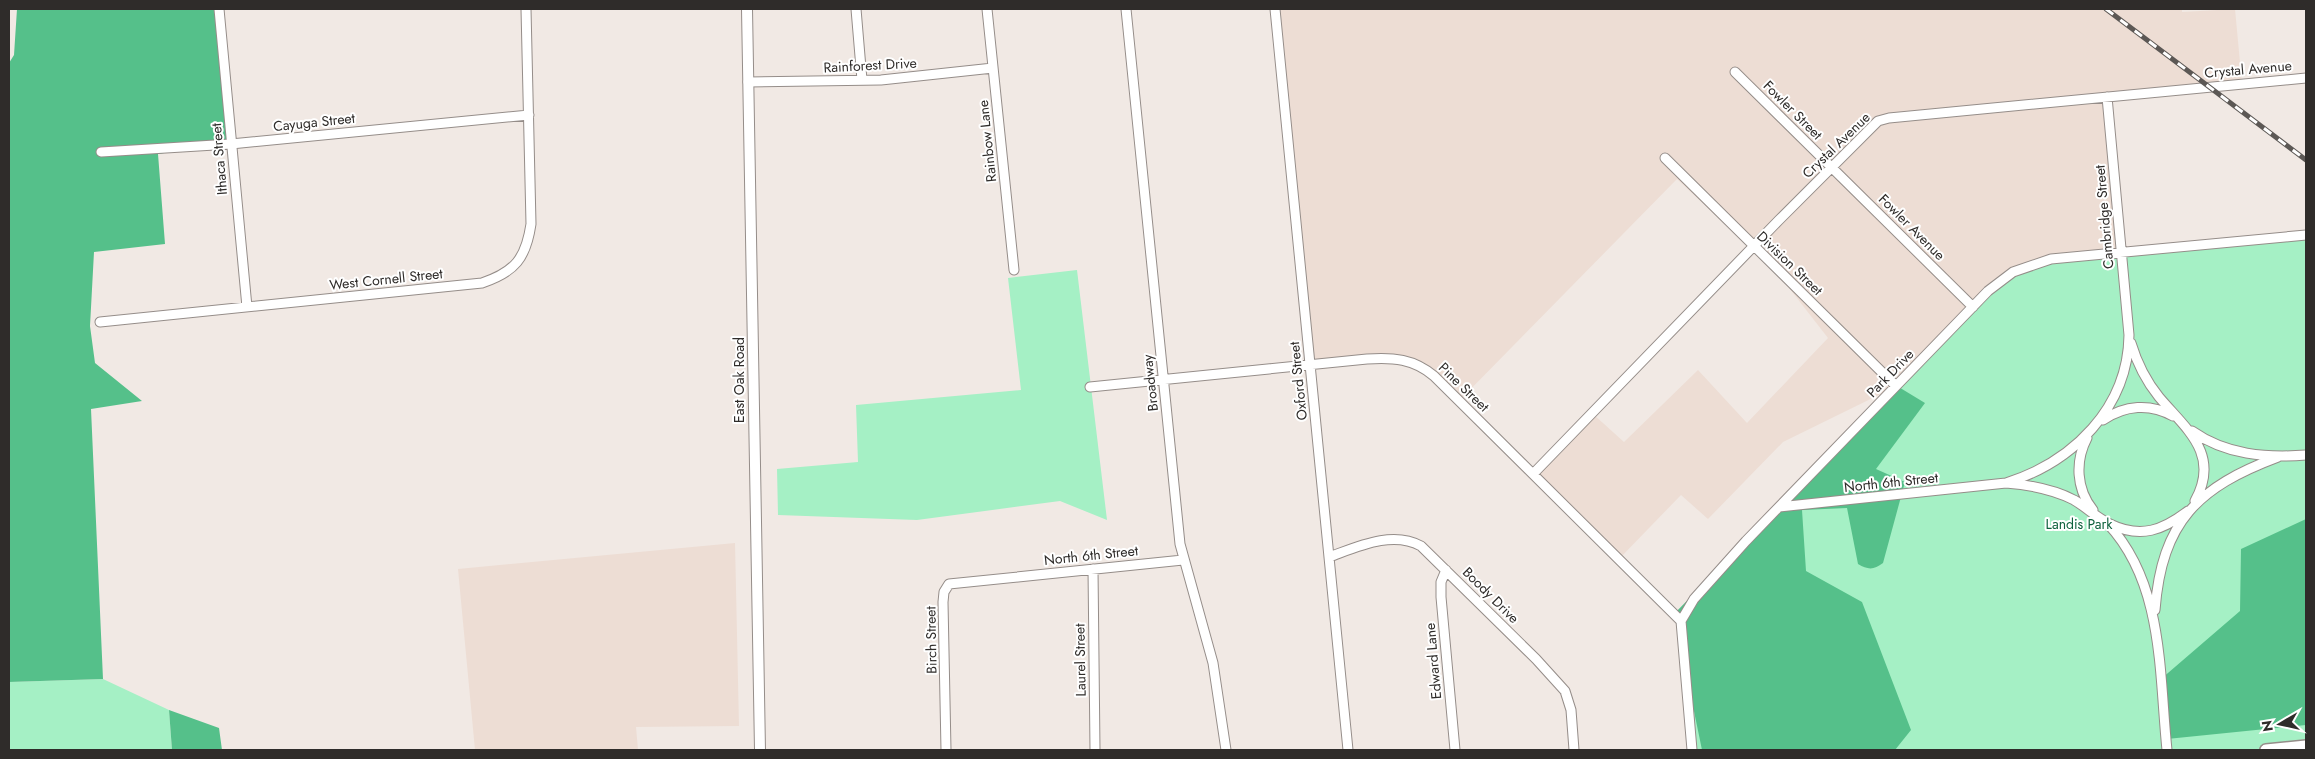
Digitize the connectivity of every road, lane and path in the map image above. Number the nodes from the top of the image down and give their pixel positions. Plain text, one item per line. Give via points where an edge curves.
1 (219, 9) edge
2 (526, 9) edge
3 (747, 9) edge
4 (856, 9) edge
5 (987, 9) edge
6 (1126, 9) edge
7 (1275, 9) edge
8 (993, 68) junction
9 (1735, 72) dead end
10 (2306, 78) edge
11 (862, 80) junction
12 (748, 82) junction
13 (2107, 96) junction
14 (529, 115) junction
15 (231, 144) junction
16 (101, 152) dead end
17 (1665, 158) dead end
18 (1832, 168) junction
19 (2306, 235) edge
20 (1753, 247) junction
21 (2121, 252) junction
22 (1014, 270) dead end
23 (246, 307) junction
24 (1973, 307) junction
25 (100, 322) dead end
26 (2129, 335) junction
27 (1310, 365) junction
28 (1164, 380) junction
29 (1896, 386) junction
30 (1090, 387) dead end
31 (2097, 424) junction
32 (2187, 428) junction
33 (2306, 455) edge
34 (2278, 457) junction
35 (1533, 474) junction
36 (2006, 484) junction
37 (1779, 507) junction
38 (2189, 509) junction
39 (2103, 520) junction
40 (1329, 557) junction
41 (1183, 560) junction
42 (1093, 569) junction
43 (1446, 570) junction
44 (1002, 577) joint
45 (1682, 621) junction
46 (2154, 622) junction
47 (2306, 746) edge
48 (760, 750) edge
49 (946, 750) edge
50 (1094, 750) edge
51 (1226, 750) edge
52 (1348, 750) edge
53 (1455, 750) edge
54 (1574, 750) edge
55 (1692, 750) edge
56 (2167, 750) edge
57 (2266, 750) edge

1 - 15 street, Ithaca Street
2 - 14 street, West Cornell Street
3 - 12 street, East Oak Road
4 - 11 street
5 - 8 street, Rainbow Lane
6 - 28 street, Broadway
7 - 27 street, Oxford Street
8 - 11 street, Rainforest Drive
8 - 22 street, Rainbow Lane
9 - 18 street, Fowler Street
10 - 13 street, Crystal Avenue
11 - 12 street, Rainforest Drive
12 - 48 street, East Oak Road
13 - 18 street, Crystal Avenue via 1889,118 1878,121
13 - 21 street, Cambridge Street
14 - 15 street, Cayuga Street
14 - 23 street, West Cornell Street via 531,224 525,249 513,268 482,283
15 - 16 street, Cayuga Street
15 - 23 street, Ithaca Street
17 - 20 street, Division Street
18 - 20 street, Crystal Avenue
18 - 24 street, Fowler Avenue
19 - 21 street, Park Drive
20 - 29 street, Division Street
20 - 35 street, Crystal Avenue
21 - 24 street, Park Drive via 2051,259 2022,268 2004,278
21 - 26 street, Cambridge Street
23 - 25 street, West Cornell Street
24 - 29 street, Park Drive
26 - 31 street, Cambridge Street via 2128,357 2119,385
26 - 32 street, Cambridge Street via 2146,380
27 - 28 street, Pine Street
27 - 35 street, Pine Street via 1386,358 1404,359 1420,366
27 - 40 street, Oxford Street
28 - 30 street, Pine Street
28 - 41 street, Broadway
29 - 37 street, Park Drive
31 - 32 street, North 6th Street via 2121,410 2146,407 2167,413
31 - 36 street, North 6th Street via 2068,453 2050,465
31 - 39 street, Cambridge Street via 2081,450 2078,473 2086,500
32 - 34 street, North 6th Street via 2227,449
32 - 38 street, Cambridge Street via 2199,447 2203,466 2200,489
33 - 34 street, North 6th Street
34 - 38 street, North 6th Street via 2216,486
35 - 45 street, Pine Street
36 - 37 street, North 6th Street
36 - 39 street, North 6th Street via 2031,486 2062,495
37 - 45 street, Park Drive via 1704,584
38 - 39 street, North 6th Street via 2169,526 2146,532 2128,530
38 - 46 street, Cambridge Street via 2163,562
39 - 46 street, Cambridge Street via 2121,538 2136,563 2148,592
40 - 43 street, Boody Drive via 1372,543 1401,539 1421,546
40 - 52 street, Oxford Street
41 - 42 street, North 6th Street
41 - 51 street, Broadway via 1213,663
42 - 44 street, North 6th Street
42 - 50 street, Laurel Street
43 - 53 street, Edward Lane via 1441,582 1441,597
43 - 54 street, Boody Drive via 1565,691 1571,710
44 - 49 street, Birch Street via 955,582 949,584 944,592
45 - 55 street
46 - 56 street, Cambridge Street
47 - 57 main road

